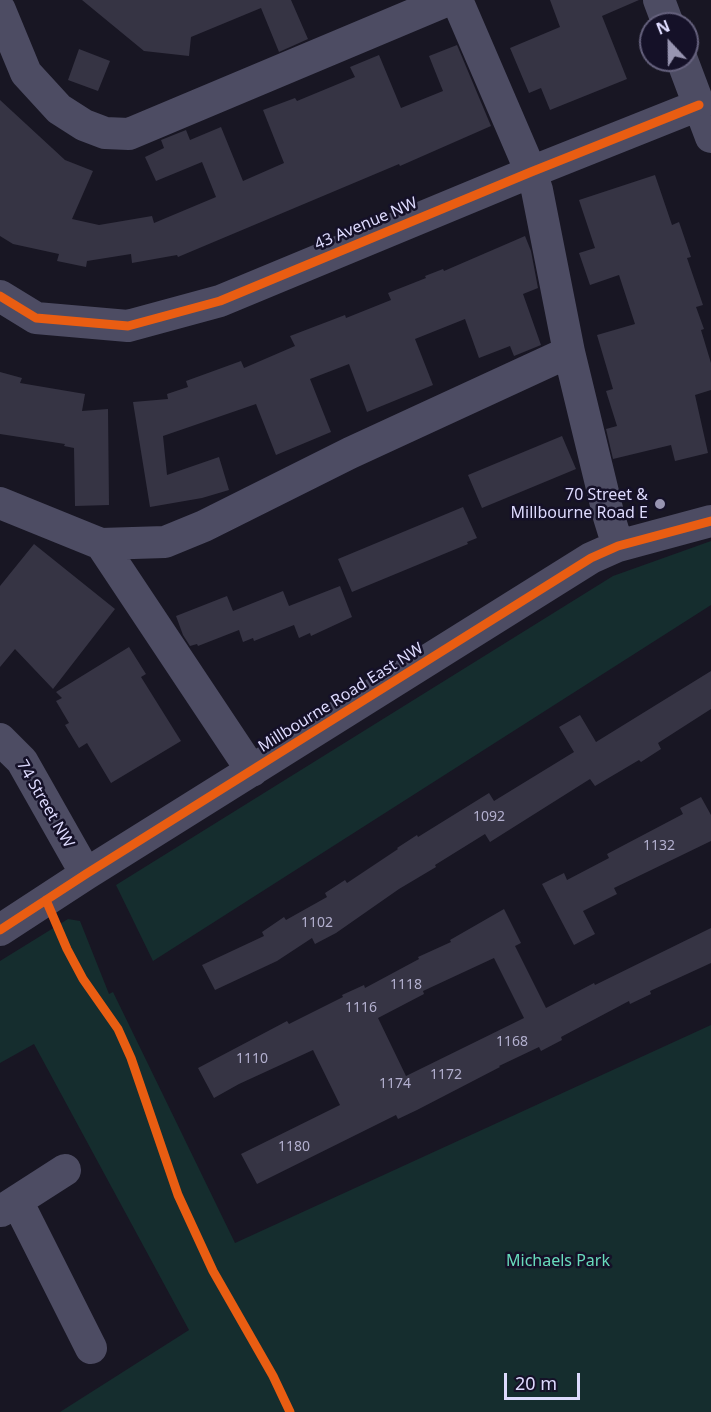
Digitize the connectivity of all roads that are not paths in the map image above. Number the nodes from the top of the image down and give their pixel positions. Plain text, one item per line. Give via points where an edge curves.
1 (448, 0) edge
2 (457, 0) edge
3 (0, 10) edge
4 (687, 72) edge
5 (699, 105) junction
6 (711, 137) edge
7 (531, 172) junction
8 (0, 296) edge
9 (569, 352) junction
10 (0, 503) edge
11 (711, 521) edge
12 (101, 544) junction
13 (618, 546) junction
14 (0, 739) edge
15 (252, 771) junction
16 (86, 874) junction
17 (0, 930) edge
18 (65, 1170) dead end
19 (9, 1207) edge
20 (91, 1348) dead end

1 - 3 street via 129,134 105,133 59,109 26,73
2 - 7 street
4 - 5 street
5 - 6 street
5 - 7 street, 43 Avenue NW
7 - 8 street, 43 Avenue NW via 220,301 128,326 36,318
7 - 9 street
9 - 12 street via 165,542
9 - 13 street
10 - 12 street
11 - 13 street, Millbourne Road East NW
12 - 15 street
13 - 15 street, Millbourne Road East NW via 591,558
14 - 16 street, 74 Street NW via 22,761
15 - 16 street, Millbourne Road East NW
16 - 17 street, Millbourne Road East NW
18 - 19 street
19 - 20 street

